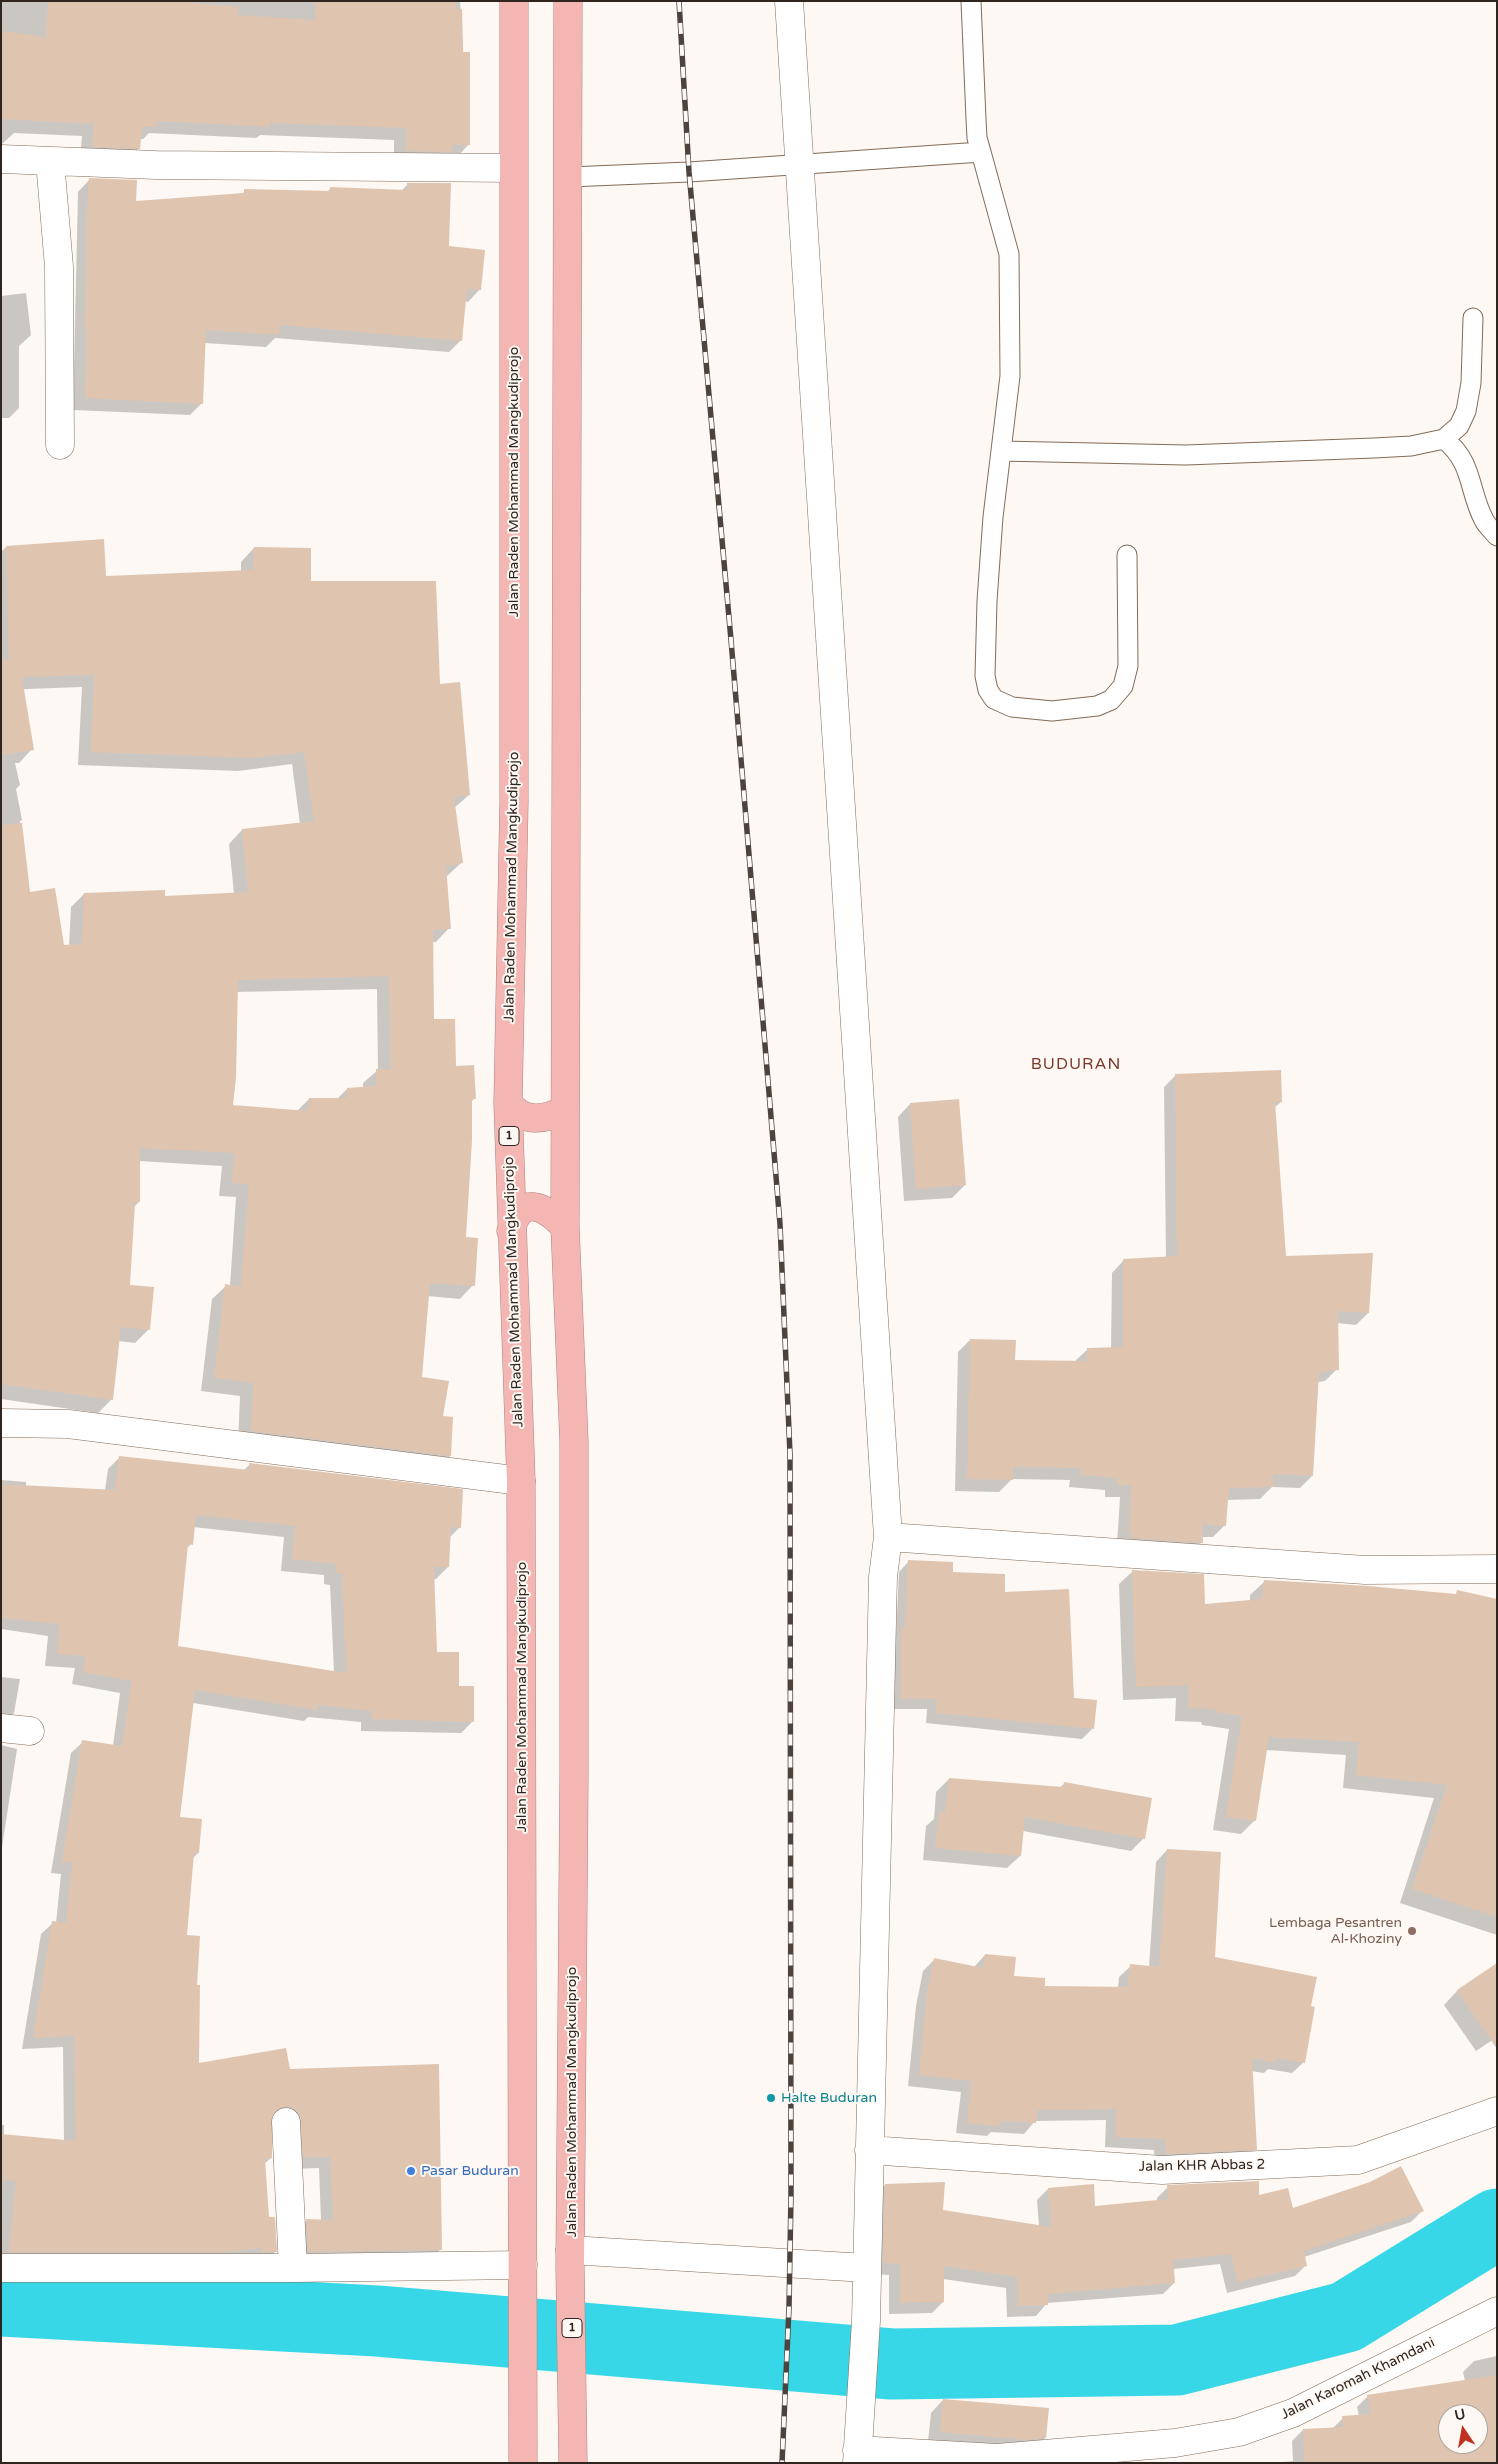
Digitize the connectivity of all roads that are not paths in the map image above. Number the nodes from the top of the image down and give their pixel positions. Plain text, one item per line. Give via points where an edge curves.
1 (514, 1) edge
2 (568, 1) edge
3 (790, 1) edge
4 (971, 1) edge
5 (981, 152) junction
6 (1, 159) edge
7 (50, 161) junction
8 (799, 164) junction
9 (513, 168) junction
10 (569, 177) junction
11 (1473, 318) dead end
12 (1444, 439) junction
13 (60, 445) dead end
14 (1001, 451) junction
15 (1497, 536) edge
16 (1128, 555) dead end
17 (508, 1103) junction
18 (565, 1109) junction
19 (564, 1227) junction
20 (511, 1231) junction
21 (1, 1423) edge
22 (521, 1481) junction
23 (888, 1537) junction
24 (1497, 1569) edge
25 (1, 1728) edge
26 (30, 1731) dead end
27 (1497, 2111) edge
28 (286, 2122) dead end
29 (869, 2150) junction
30 (570, 2258) junction
31 (1, 2268) edge
32 (293, 2268) junction
33 (523, 2268) junction
34 (866, 2268) junction
35 (1497, 2311) edge
36 (857, 2456) edge
37 (524, 2463) edge
38 (574, 2463) edge

1 - 9 highway, Jalan Raden Mohammad Mangkudiprojo / 1
2 - 10 highway, Jalan Raden Mohammad Mangkudiprojo / 1
3 - 8 street
4 - 5 lane via 976,129
5 - 8 lane
5 - 14 lane via 1009,254 1010,376
6 - 7 street
7 - 9 street
7 - 13 street via 59,267
8 - 10 lane
8 - 23 street
9 - 17 highway, Jalan Raden Mohammad Mangkudiprojo / 1 via 514,801
10 - 18 highway, Jalan Raden Mohammad Mangkudiprojo / 1
11 - 12 lane via 1471,383 1466,411 1459,426
12 - 14 lane via 1383,448 1186,456
12 - 15 lane via 1457,449 1468,470 1484,521
14 - 16 lane via 987,601 985,676 994,699 1012,707 1052,711 1097,706 1111,700 1123,686 1128,666
17 - 18 highway via 514,1111 532,1119 552,1116
17 - 20 highway, Jalan Raden Mohammad Mangkudiprojo / 1
18 - 19 highway, Jalan Raden Mohammad Mangkudiprojo / 1
19 - 20 highway via 549,1211 534,1207 519,1212
19 - 30 highway, Jalan Raden Mohammad Mangkudiprojo / 1 via 574,1442
20 - 22 highway, Jalan Raden Mohammad Mangkudiprojo / 1
21 - 22 street via 68,1424
22 - 33 highway, Jalan Raden Mohammad Mangkudiprojo / 1
23 - 24 street via 1365,1570
23 - 29 street via 883,1577
25 - 26 street
27 - 29 street, Jalan KHR Abbas 2 via 1358,2160 1162,2170
28 - 32 street
29 - 34 street
30 - 34 street
30 - 38 highway, Jalan Raden Mohammad Mangkudiprojo / 1
31 - 32 street
32 - 33 street
33 - 37 highway, Jalan Raden Mohammad Mangkudiprojo / 1
34 - 36 street via 866,2322
35 - 36 street, Jalan Karomah Khamdani via 1293,2413 1239,2432 1174,2443 997,2458

